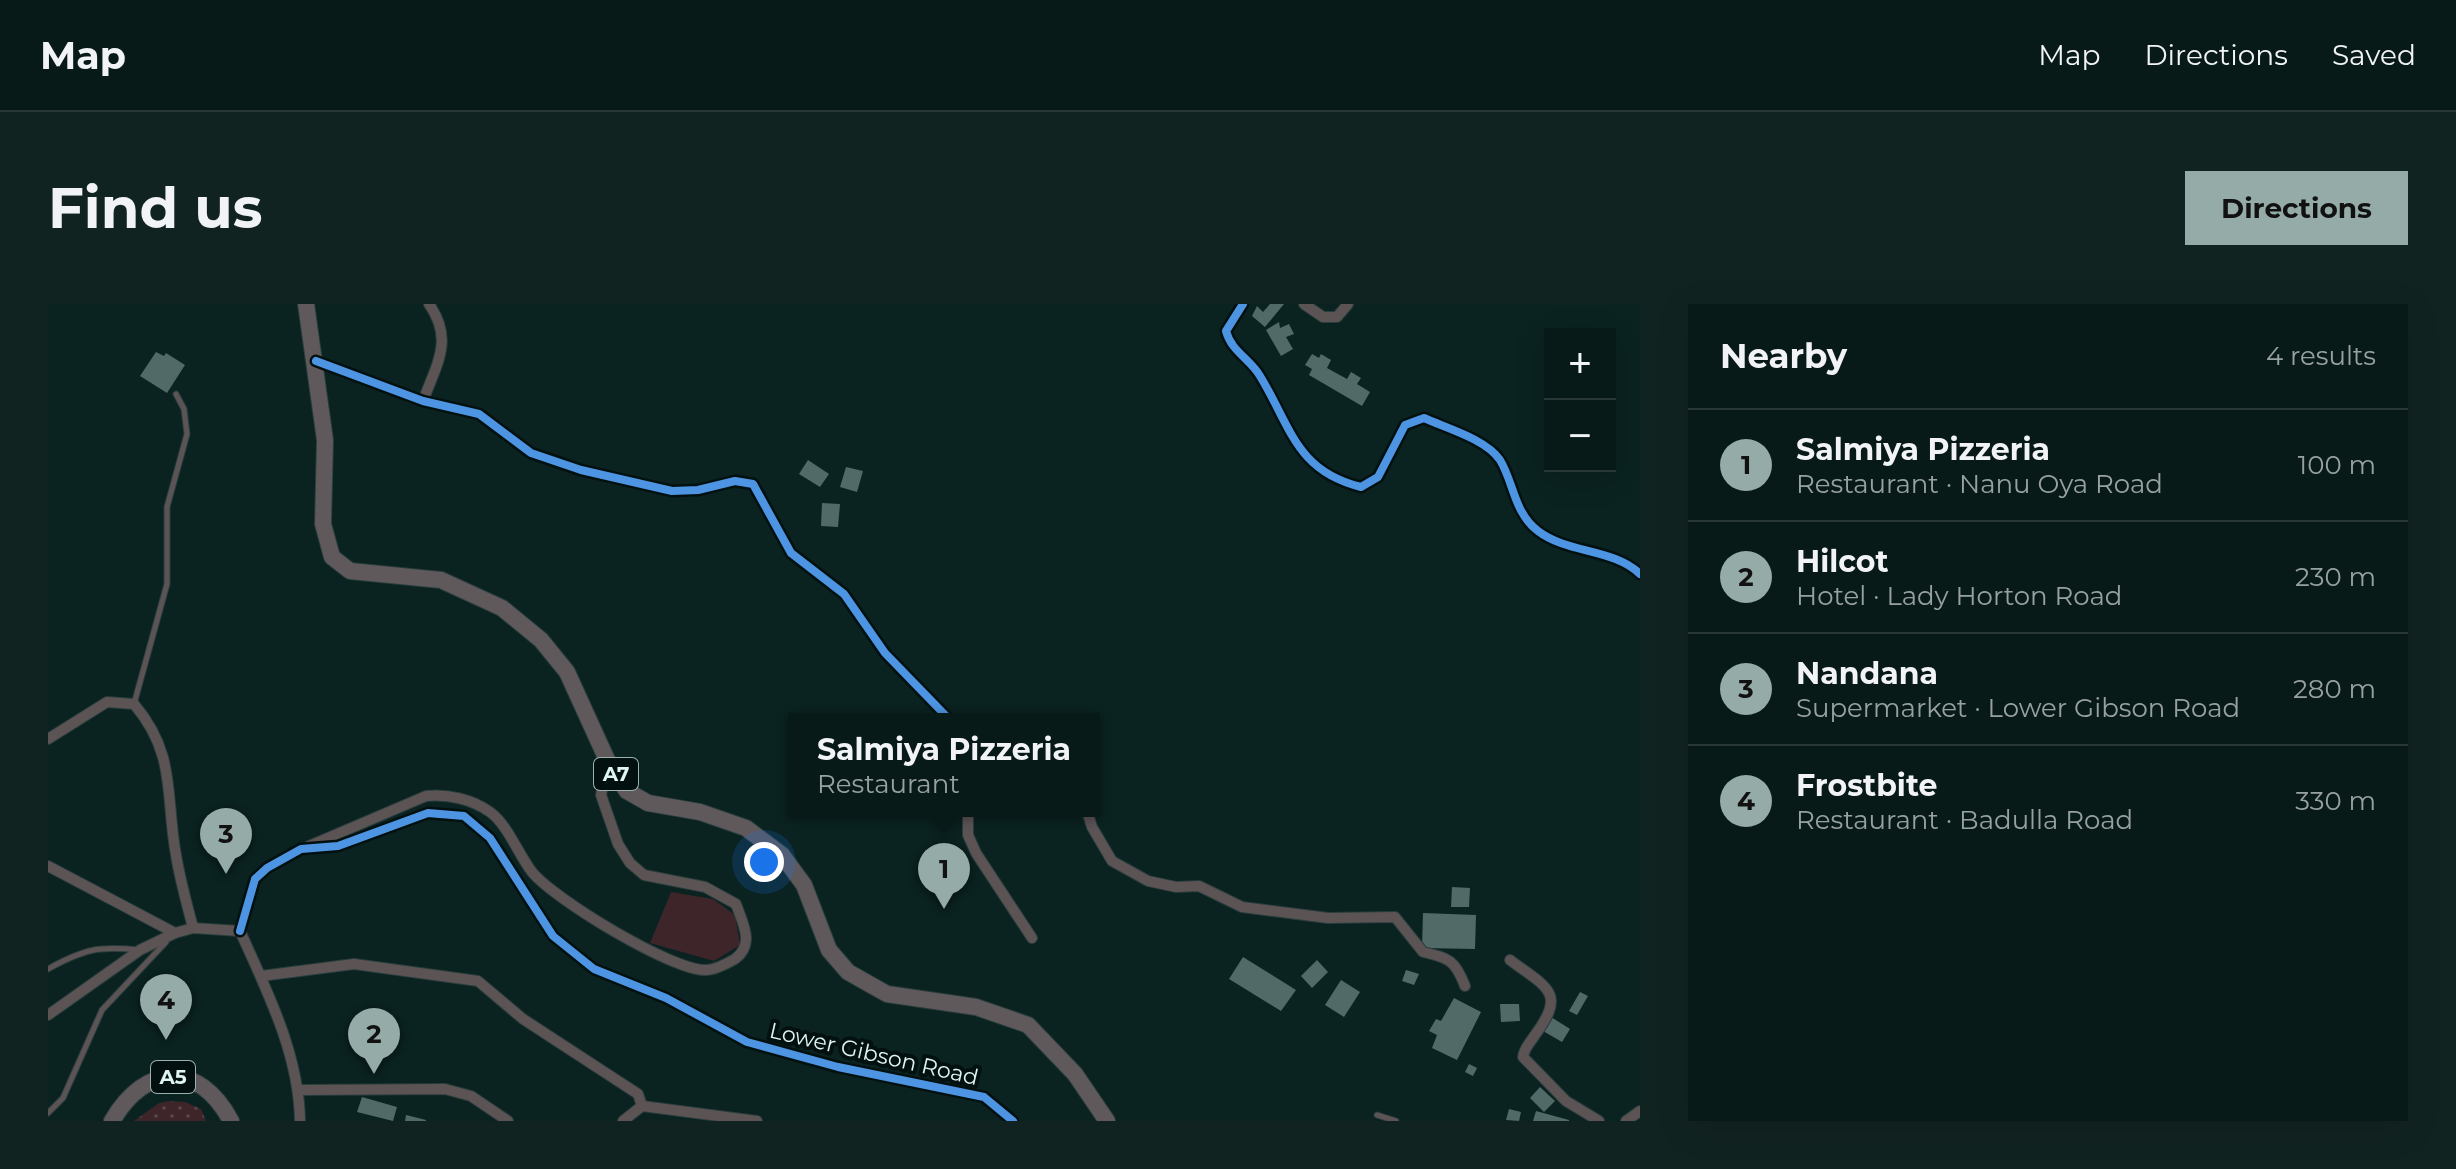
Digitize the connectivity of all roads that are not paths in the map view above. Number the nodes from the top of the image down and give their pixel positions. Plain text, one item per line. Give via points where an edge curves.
1 (306, 304) edge
2 (429, 304) edge
3 (1243, 304) edge
4 (1304, 304) edge
5 (1348, 304) edge
6 (316, 361) junction
7 (176, 394) dead end
8 (423, 401) junction
9 (1640, 574) edge
10 (134, 704) junction
11 (943, 713) edge
12 (48, 739) edge
13 (608, 762) junction
14 (968, 817) edge
15 (1089, 817) edge
16 (301, 849) junction
17 (48, 866) edge
18 (193, 928) junction
19 (240, 931) junction
20 (175, 933) junction
21 (1032, 938) dead end
22 (140, 950) junction
23 (1510, 960) dead end
24 (48, 969) edge
25 (261, 976) junction
26 (1465, 986) dead end
27 (48, 1015) edge
28 (300, 1090) junction
29 (642, 1106) junction
30 (1640, 1111) edge
31 (48, 1113) edge
32 (1377, 1115) dead end
33 (112, 1121) edge
34 (231, 1121) edge
35 (300, 1121) edge
36 (508, 1121) edge
37 (623, 1121) edge
38 (757, 1121) edge
39 (1013, 1121) edge
40 (1107, 1121) edge
41 (1396, 1121) edge
42 (1599, 1121) edge
43 (1626, 1121) edge

1 - 6 highway, A7
2 - 8 street via 444,336
3 - 9 street via 1226,331 1229,343 1258,372 1303,457 1334,481 1361,487 1378,477 1405,425 1424,418 1484,446 1499,459 1512,495 1536,530 1559,543 1630,564
4 - 5 street via 1323,317 1337,317
6 - 8 street
6 - 13 highway, A7 via 325,440 323,524 332,557 350,571 441,580 502,608 541,640 567,672
7 - 10 lane via 187,434 167,507 167,584
8 - 11 street via 479,414 531,453 581,470 672,491 735,481 753,484 791,553 844,594 885,653
10 - 12 street via 107,702
10 - 18 street via 153,727 166,762 175,854
13 - 16 street via 601,795 618,844 644,875 705,887 736,904 747,937 744,951 732,961 707,970 673,961 568,903 533,873 493,814 443,794 426,796
13 - 40 highway, A7 via 627,791 648,803 700,812 746,828 782,855 804,885 829,950 848,972 887,994 976,1007 1028,1025 1075,1074
14 - 21 street via 976,853
15 - 26 street via 1112,861 1148,881 1199,886 1242,907 1328,918 1395,917 1423,952 1446,955 1454,962
16 - 19 street, Lower Gibson Road via 255,879
16 - 39 street, Lower Gibson Road via 338,846 428,813 464,816 490,838 553,936 594,969 666,998 747,1042 984,1097
17 - 20 street
18 - 19 street
18 - 20 street
19 - 25 street
20 - 22 street
20 - 31 lane via 102,1010 63,1098
22 - 24 lane via 102,946
22 - 27 street
23 - 42 street via 1544,985 1553,1001 1552,1012 1523,1057 1566,1101
25 - 28 street
25 - 29 street via 354,964 478,981 523,1019 638,1094
28 - 35 street
28 - 36 street via 445,1089 471,1096
29 - 37 street
29 - 38 street
30 - 43 street
32 - 41 lane
33 - 34 highway, A5 via 139,1087 169,1077 198,1080 218,1097

